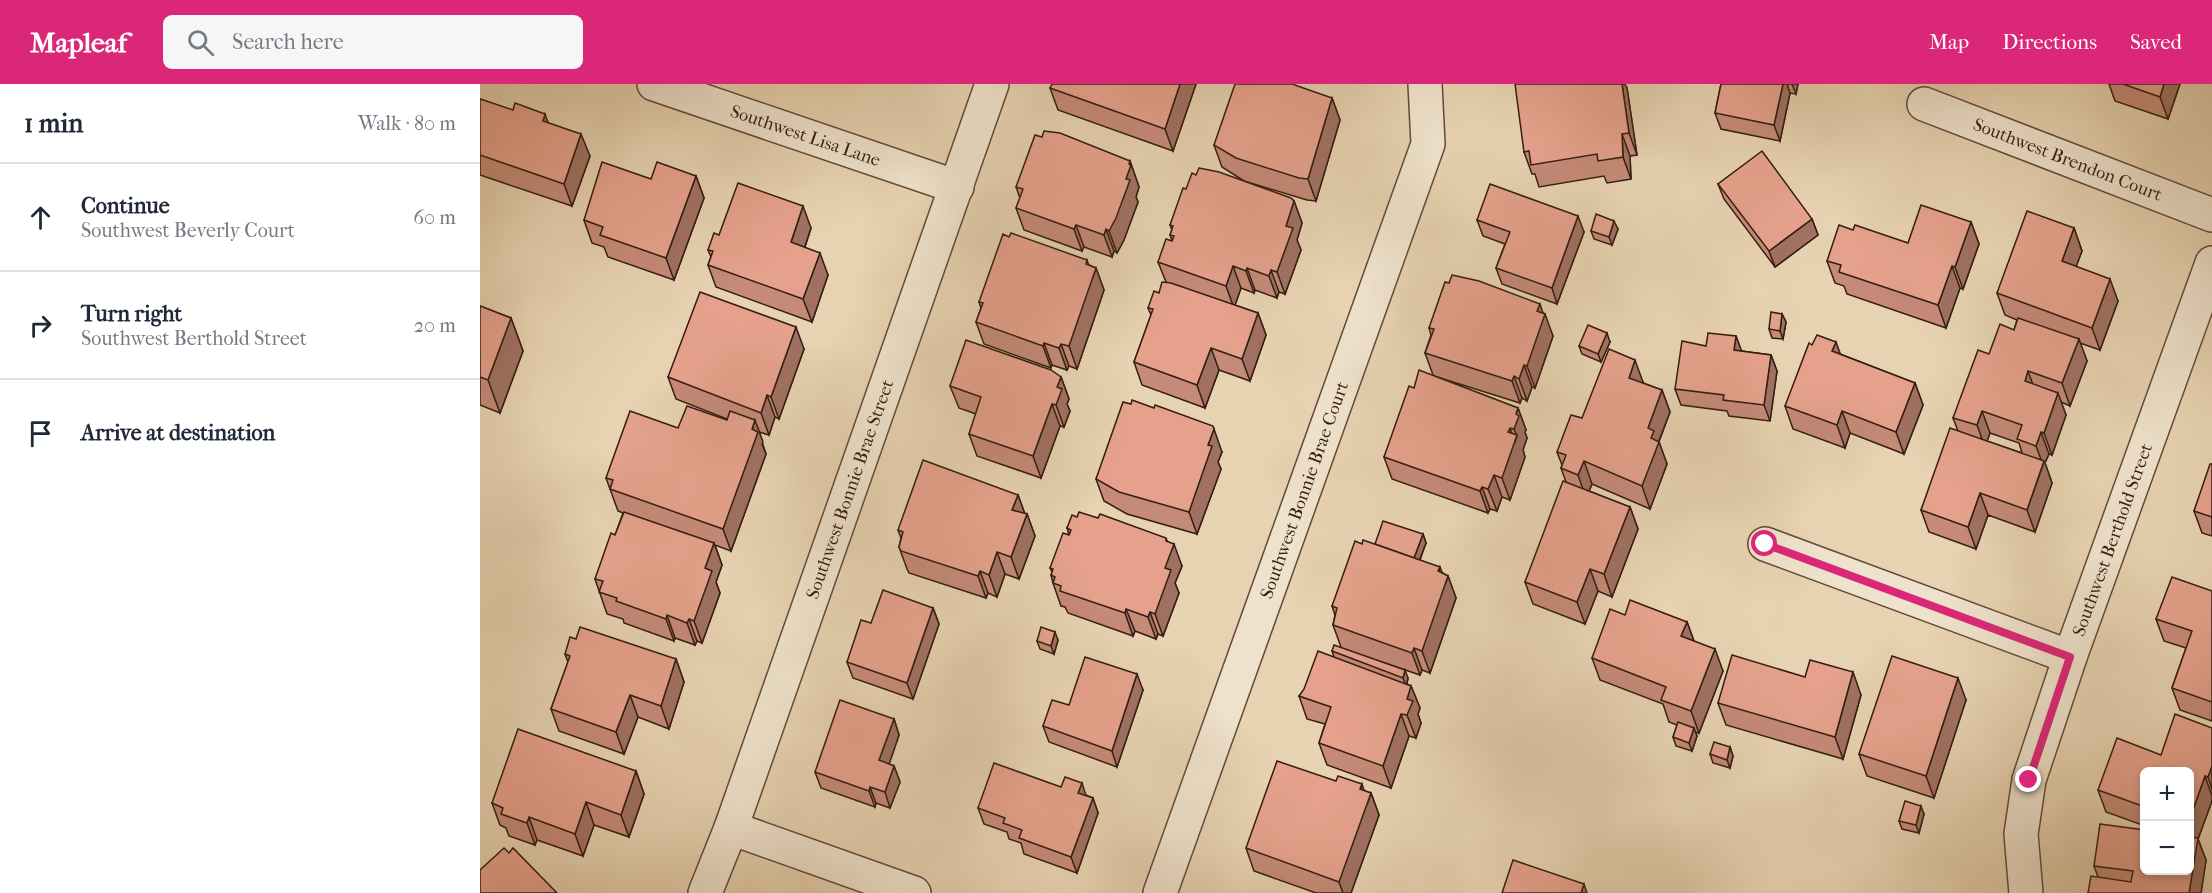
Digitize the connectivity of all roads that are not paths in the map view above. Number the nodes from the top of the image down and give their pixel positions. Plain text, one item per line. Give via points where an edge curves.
1 (654, 84) edge
2 (992, 84) edge
3 (1425, 84) edge
4 (1924, 104) dead end
5 (957, 187) junction
6 (2212, 215) edge
7 (2212, 263) edge
8 (1765, 544) dead end
9 (2070, 657) junction
10 (731, 828) junction
11 (705, 893) edge
12 (914, 893) edge
13 (1160, 893) edge
14 (2026, 893) edge

1 - 5 street, Southwest Lisa Lane
2 - 5 street, Southwest Bonnie Brae Street
3 - 13 street, Southwest Bonnie Brae Court via 1428,144
4 - 6 street, Southwest Brendon Court
5 - 10 street, Southwest Bonnie Brae Street
7 - 9 street, Southwest Berthold Street
8 - 9 street
9 - 14 street, Southwest Berthold Street via 2029,780 2021,834
10 - 11 street, Southwest Bonnie Brae Street
10 - 12 street

